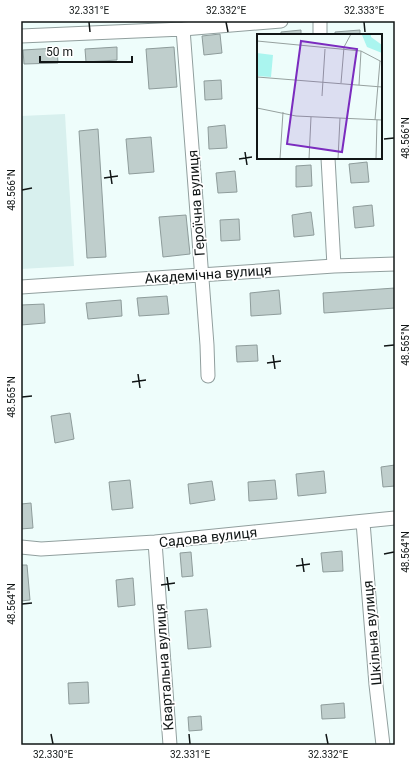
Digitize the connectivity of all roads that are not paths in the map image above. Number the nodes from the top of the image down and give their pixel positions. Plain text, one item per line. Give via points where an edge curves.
1 (280, 21) edge
2 (320, 21) edge
3 (182, 29) junction
4 (320, 34) edge
5 (21, 36) edge
6 (328, 159) edge
7 (395, 264) edge
8 (334, 266) junction
9 (200, 275) junction
10 (21, 287) edge
11 (208, 376) dead end
12 (395, 518) edge
13 (363, 522) junction
14 (155, 542) junction
15 (21, 547) edge
16 (170, 745) edge
17 (383, 745) edge

1 - 3 street
2 - 4 street
3 - 5 street
3 - 9 street, Героїчна вулиця
6 - 8 street
7 - 8 street, Академічна вулиця
8 - 9 street, Академічна вулиця
9 - 10 street, Академічна вулиця
9 - 11 street, Героїчна вулиця
12 - 13 street, Садова вулиця
13 - 14 street, Садова вулиця
13 - 17 street, Шкільна вулиця
14 - 15 street, Садова вулиця via 40,549
14 - 16 street, Квартальна вулиця

